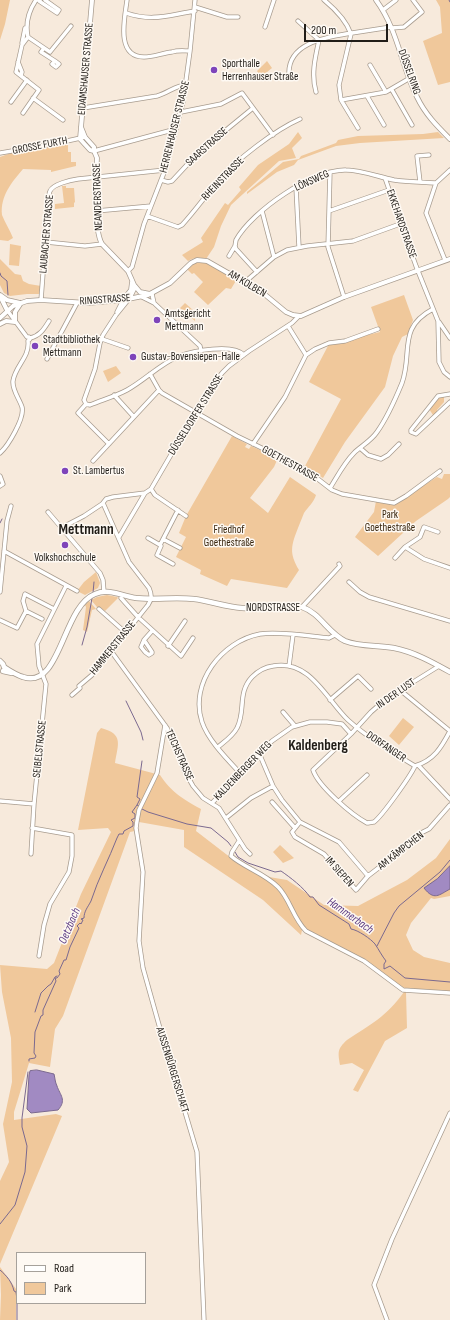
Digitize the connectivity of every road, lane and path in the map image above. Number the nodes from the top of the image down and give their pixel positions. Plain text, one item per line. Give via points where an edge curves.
1 (36, 0) edge
2 (40, 0) edge
3 (45, 0) edge
4 (92, 0) edge
5 (127, 0) edge
6 (196, 0) edge
7 (274, 0) edge
8 (324, 0) edge
9 (376, 0) edge
10 (396, 0) edge
11 (413, 0) edge
12 (195, 9) junction
13 (383, 10) junction
14 (126, 13) junction
15 (238, 17) dead end
16 (298, 21) dead end
17 (71, 26) dead end
18 (26, 27) junction
19 (265, 27) dead end
20 (392, 27) junction
21 (351, 34) junction
22 (28, 37) junction
23 (319, 40) junction
24 (22, 45) junction
25 (44, 48) junction
26 (190, 51) junction
27 (50, 52) junction
28 (47, 56) junction
29 (55, 61) dead end
30 (370, 65) dead end
31 (289, 75) dead end
32 (410, 78) junction
33 (27, 80) junction
34 (186, 85) junction
35 (392, 90) junction
36 (316, 92) dead end
37 (386, 92) junction
38 (367, 96) junction
39 (33, 98) junction
40 (341, 100) junction
41 (11, 102) dead end
42 (83, 108) junction
43 (253, 108) junction
44 (181, 112) junction
45 (23, 113) dead end
46 (300, 119) dead end
47 (63, 120) dead end
48 (412, 124) dead end
49 (384, 125) dead end
50 (81, 127) junction
51 (358, 128) dead end
52 (176, 129) junction
53 (273, 135) junction
54 (85, 137) junction
55 (450, 138) edge
56 (80, 139) junction
57 (94, 151) junction
58 (0, 153) edge
59 (429, 155) dead end
60 (165, 170) junction
61 (450, 170) edge
62 (330, 172) junction
63 (96, 177) junction
64 (385, 178) junction
65 (161, 180) junction
66 (420, 182) junction
67 (436, 183) junction
68 (296, 187) junction
69 (389, 190) junction
70 (151, 206) junction
71 (96, 211) junction
72 (262, 211) junction
73 (329, 211) junction
74 (147, 216) junction
75 (400, 224) junction
76 (46, 242) junction
77 (328, 243) junction
78 (102, 244) junction
79 (235, 246) junction
80 (299, 247) junction
81 (229, 256) dead end
82 (274, 257) junction
83 (448, 260) edge
84 (193, 262) joint
85 (417, 270) junction
86 (128, 271) junction
87 (257, 272) junction
88 (132, 280) junction
89 (245, 282) junction
90 (135, 286) junction
91 (151, 294) junction
92 (0, 296) edge
93 (142, 297) junction
94 (344, 297) junction
95 (129, 299) junction
96 (41, 300) junction
97 (124, 300) junction
98 (21, 303) junction
99 (77, 303) junction
100 (154, 303) junction
101 (433, 309) junction
102 (7, 310) junction
103 (116, 315) junction
104 (298, 316) junction
105 (0, 318) edge
106 (49, 321) dead end
107 (438, 321) junction
108 (15, 322) junction
109 (0, 324) edge
110 (288, 326) junction
111 (378, 329) dead end
112 (450, 338) edge
113 (102, 339) junction
114 (28, 340) junction
115 (128, 348) dead end
116 (201, 351) junction
117 (244, 355) junction
118 (306, 355) junction
119 (47, 360) dead end
120 (150, 374) junction
121 (450, 377) edge
122 (159, 390) junction
123 (450, 394) edge
124 (114, 395) junction
125 (450, 402) edge
126 (86, 404) junction
127 (196, 413) junction
128 (134, 417) junction
129 (109, 444) junction
130 (253, 444) junction
131 (399, 444) dead end
132 (360, 448) junction
133 (0, 453) edge
134 (93, 461) dead end
135 (440, 471) dead end
136 (0, 476) edge
137 (2, 485) edge
138 (330, 488) junction
139 (151, 490) junction
140 (145, 493) junction
141 (103, 503) junction
142 (11, 506) dead end
143 (178, 510) junction
144 (48, 512) dead end
145 (186, 516) dead end
146 (61, 528) junction
147 (438, 532) dead end
148 (119, 537) junction
149 (148, 538) dead end
150 (163, 539) junction
151 (160, 545) junction
152 (0, 547) edge
153 (405, 547) junction
154 (180, 548) dead end
155 (5, 549) junction
156 (395, 558) dead end
157 (173, 564) dead end
158 (339, 564) dead end
159 (450, 568) edge
160 (349, 582) dead end
161 (66, 586) junction
162 (0, 592) edge
163 (77, 592) dead end
164 (104, 592) junction
165 (121, 598) dead end
166 (151, 598) junction
167 (302, 607) junction
168 (54, 609) junction
169 (99, 609) dead end
170 (26, 611) junction
171 (138, 617) junction
172 (42, 619) dead end
173 (0, 620) edge
174 (450, 621) edge
175 (185, 622) dead end
176 (152, 631) junction
177 (126, 633) junction
178 (293, 635) junction
179 (335, 635) junction
180 (193, 638) dead end
181 (144, 640) dead end
182 (168, 646) junction
183 (111, 651) junction
184 (0, 662) edge
185 (289, 666) junction
186 (439, 666) junction
187 (3, 670) edge
188 (450, 671) edge
189 (43, 675) junction
190 (371, 689) dead end
191 (400, 690) junction
192 (72, 695) dead end
193 (330, 700) junction
194 (283, 712) dead end
195 (347, 719) junction
196 (342, 724) junction
197 (165, 725) junction
198 (295, 726) junction
199 (357, 727) junction
200 (450, 731) edge
201 (351, 734) junction
202 (218, 747) junction
203 (260, 753) junction
204 (416, 766) junction
205 (240, 773) junction
206 (367, 775) dead end
207 (273, 786) junction
208 (450, 799) edge
209 (0, 801) edge
210 (339, 801) junction
211 (272, 802) dead end
212 (212, 803) junction
213 (34, 804) junction
214 (450, 805) edge
215 (226, 818) junction
216 (300, 822) junction
217 (32, 828) junction
218 (295, 828) junction
219 (239, 841) junction
220 (31, 854) dead end
221 (250, 854) dead end
222 (368, 876) junction
223 (39, 956) dead end
224 (450, 993) edge
225 (450, 1113) edge
226 (204, 1320) edge
227 (386, 1320) edge

1 - 18 street
2 - 3 street via 57,13 59,10
4 - 42 street, EIDAMSHAUSER STRASSE
5 - 14 street
6 - 12 street, HERRENHAUSER STRASSE
7 - 19 street
8 - 21 street via 342,18
9 - 13 street, DÜSSELRING
10 - 13 street
11 - 20 street via 422,12 404,27
12 - 14 street via 152,18
12 - 15 street via 227,17
12 - 26 street, HERRENHAUSER STRASSE
13 - 20 street, DÜSSELRING
14 - 26 street via 124,39 129,50 135,55 144,57 173,51
16 - 23 street
17 - 27 street
18 - 22 street
18 - 24 street
20 - 21 street
20 - 32 street, DÜSSELRING
21 - 23 street
21 - 40 street via 339,85
22 - 24 street
22 - 25 street
23 - 31 street via 301,49 293,58
23 - 36 street via 313,68
24 - 33 street via 16,72
25 - 27 street
25 - 28 street via 41,52
26 - 34 street, HERRENHAUSER STRASSE
27 - 28 street
28 - 29 street
30 - 37 street
32 - 35 street
32 - 55 street, DÜSSELRING via 422,106
33 - 39 street via 39,90
33 - 41 street
34 - 42 street via 158,96
34 - 44 street, HERRENHAUSER STRASSE
35 - 37 street
35 - 48 street
37 - 38 street
38 - 40 street
38 - 49 street
39 - 45 street
39 - 47 street
40 - 51 street
42 - 50 street, EIDAMSHAUSER STRASSE
43 - 44 street via 242,93 221,104
43 - 53 street
43 - 65 street, SAARSTRASSE via 198,154 172,181
44 - 52 street, HERRENHAUSER STRASSE
46 - 53 street, RHEINSTRASSE
50 - 54 street, NEANDERSTRASSE
50 - 56 street, EIDAMSHAUSER STRASSE
52 - 57 street
52 - 60 street, HERRENHAUSER STRASSE
53 - 74 street, RHEINSTRASSE via 224,175 182,226 178,227
54 - 56 street, GROSSE FURTH
54 - 57 street, NEANDERSTRASSE via 94,147
56 - 57 street, NEANDERSTRASSE
56 - 58 street, GROSSE FURTH
57 - 63 street, NEANDERSTRASSE via 97,158
59 - 66 street via 417,156
60 - 63 street, LAUBACHER STRASSE
60 - 65 street, HERRENHAUSER STRASSE
61 - 67 street
62 - 64 street, LÖNSWEG via 347,170
62 - 68 street, LÖNSWEG
62 - 73 street
63 - 71 street, NEANDERSTRASSE
63 - 76 street, LAUBACHER STRASSE via 70,180 51,189
64 - 66 street, LÖNSWEG
64 - 69 street, EKKEHARDSTRASSE
65 - 70 street, HERRENHAUSER STRASSE
66 - 67 street, LÖNSWEG
67 - 83 street via 426,215
68 - 72 street, LÖNSWEG
68 - 80 street
69 - 73 street
69 - 75 street, EKKEHARDSTRASSE
70 - 71 street
70 - 74 street, HERRENHAUSER STRASSE
71 - 78 street, NEANDERSTRASSE
72 - 79 street, LÖNSWEG via 238,237
72 - 82 street
73 - 77 street
74 - 86 street, HERRENHAUSER STRASSE via 133,266
75 - 77 street via 356,240
75 - 85 street, EKKEHARDSTRASSE
76 - 78 street via 85,246
76 - 96 street, LAUBACHER STRASSE
77 - 80 street
77 - 94 street
78 - 86 street, NEANDERSTRASSE
79 - 81 street, LÖNSWEG
79 - 87 street
80 - 82 street
82 - 87 street
83 - 85 street, DÜSSELDORFER STRASSE
84 - 89 street, AM KOLBEN via 200,260 209,263
84 - 91 street, RINGSTRASSE via 170,283
85 - 94 street, DÜSSELDORFER STRASSE
85 - 101 street, EKKEHARDSTRASSE
86 - 88 street, NEANDERSTRASSE
87 - 89 street
88 - 90 street, NEANDERSTRASSE
88 - 97 street via 131,290
89 - 104 street, AM KOLBEN via 269,297 286,312
90 - 91 street via 140,292
90 - 95 street
91 - 93 street, RINGSTRASSE
91 - 100 street
92 - 98 street
92 - 102 street
93 - 95 street, RINGSTRASSE
93 - 100 street
94 - 104 street, DÜSSELDORFER STRASSE
95 - 97 street, RINGSTRASSE
95 - 103 street
96 - 98 street, RINGSTRASSE
96 - 99 street, RINGSTRASSE
97 - 99 street, RINGSTRASSE
97 - 103 street
98 - 102 street, RINGSTRASSE
98 - 108 street via 15,312
99 - 119 street
100 - 116 street via 200,346
101 - 107 street, EKKEHARDSTRASSE
101 - 132 street via 423,314 412,328 408,338 404,377 399,389 377,432
102 - 105 street
102 - 108 street
103 - 113 street
104 - 110 street, DÜSSELDORFER STRASSE
106 - 114 street via 42,332
107 - 112 street
107 - 121 street via 439,362
108 - 109 street via 6,321
108 - 114 street
110 - 117 street, DÜSSELDORFER STRASSE
110 - 118 street
111 - 118 street via 329,343
113 - 115 street
113 - 126 street via 84,400
114 - 133 street via 28,352 13,382 22,415
116 - 117 street via 223,348 238,350
116 - 120 street via 177,357
117 - 127 street, DÜSSELDORFER STRASSE via 222,373
118 - 130 street via 285,397
120 - 122 street, GOETHESTRASSE
120 - 124 street via 128,390
122 - 127 street, GOETHESTRASSE
122 - 128 street
123 - 125 street via 437,397 411,432 416,434
124 - 126 street via 90,405
124 - 128 street
126 - 129 street via 78,413
127 - 130 street, GOETHESTRASSE
127 - 139 street, DÜSSELDORFER STRASSE
128 - 129 street
129 - 134 street
130 - 138 street, GOETHESTRASSE via 305,469
131 - 132 street via 381,459
132 - 138 street
135 - 138 street, GOETHESTRASSE via 394,503 342,494
136 - 137 street
139 - 140 street
139 - 143 street
140 - 141 street via 113,497 104,500
140 - 148 street
141 - 146 street
141 - 148 street
142 - 155 street
143 - 145 street
143 - 150 street
144 - 146 street
146 - 164 street via 100,573
147 - 153 street via 424,527 420,537
148 - 166 street via 129,562 151,593
149 - 151 street
150 - 151 street
150 - 154 street
151 - 157 street via 157,555
152 - 155 street
153 - 156 street
153 - 159 street via 424,559
155 - 161 street
155 - 162 street
158 - 167 street via 334,574
160 - 174 street via 369,598
161 - 163 street
161 - 168 street, SEIBELSTRASSE
164 - 166 main road, NORDSTRASSE via 135,598
164 - 189 main road via 86,599 78,609 56,655
165 - 171 street
166 - 167 main road, NORDSTRASSE via 194,599 240,608
166 - 171 street, HAMMERSTRASSE
167 - 179 main road, NORDSTRASSE via 310,611
168 - 170 street via 25,594 23,601
168 - 189 street, SEIBELSTRASSE via 37,644 39,666
169 - 177 street
170 - 172 street
170 - 173 street via 17,628
171 - 176 street
171 - 177 street, HAMMERSTRASSE
175 - 182 street
176 - 181 street
176 - 182 street
177 - 183 street, HAMMERSTRASSE
178 - 179 street via 330,638
178 - 185 street
178 - 202 street via 271,633 244,639 223,652 212,666 200,692 199,707 203,726
179 - 186 main road, NORDSTRASSE via 356,644 386,647 415,654
180 - 182 street via 181,656
183 - 192 street, HAMMERSTRASSE
183 - 197 street, TEICHSTRASSE
184 - 187 main road via 3,664
185 - 193 street, DORFANGER via 301,670 311,678
185 - 202 street via 267,667 256,673 247,683 236,729
186 - 188 main road, NORDSTRASSE
186 - 191 street, IN DER LUST
187 - 189 main road via 28,678
189 - 213 street, SEIBELSTRASSE via 46,684
190 - 193 street via 358,676
191 - 199 street, IN DER LUST
191 - 200 street
193 - 195 street, DORFANGER
194 - 198 street
195 - 196 street
195 - 199 street, DORFANGER
196 - 198 street, KALDENBERGER WEG via 318,722
196 - 201 street
197 - 212 street, TEICHSTRASSE via 190,782 200,795
197 - 226 street, AUSSENBÜRGERSCHAFT via 157,773 139,810 136,828 143,872 139,941 140,955 159,1025 197,1152
198 - 203 street, KALDENBERGER WEG via 277,736
199 - 201 street, IN DER LUST
199 - 204 street, DORFANGER
200 - 204 street via 434,756
201 - 210 street, IN DER LUST via 313,770 315,776
202 - 205 street
203 - 205 street, KALDENBERGER WEG
203 - 207 street, AM KÄMPCHEN
204 - 208 street, DORFANGER
204 - 210 street via 373,822 367,823 362,820
205 - 212 street, KALDENBERGER WEG
206 - 210 street
207 - 215 street via 250,798
207 - 216 street, AM KÄMPCHEN
209 - 213 street
211 - 218 street, IM SIEPEN
212 - 215 street, TEICHSTRASSE
213 - 217 street, SEIBELSTRASSE
214 - 222 street, AM KÄMPCHEN via 429,829 417,835
215 - 219 street, TEICHSTRASSE
216 - 218 street
216 - 222 street, AM KÄMPCHEN via 339,842
217 - 220 street, SEIBELSTRASSE
217 - 223 street via 72,835 69,872 50,904
218 - 222 street, IM SIEPEN via 292,832 295,837 324,854 356,890
219 - 221 street, TEICHSTRASSE
219 - 224 street via 231,856 268,878 278,887 306,931 364,961 403,990
225 - 227 street via 393,1236 374,1285

